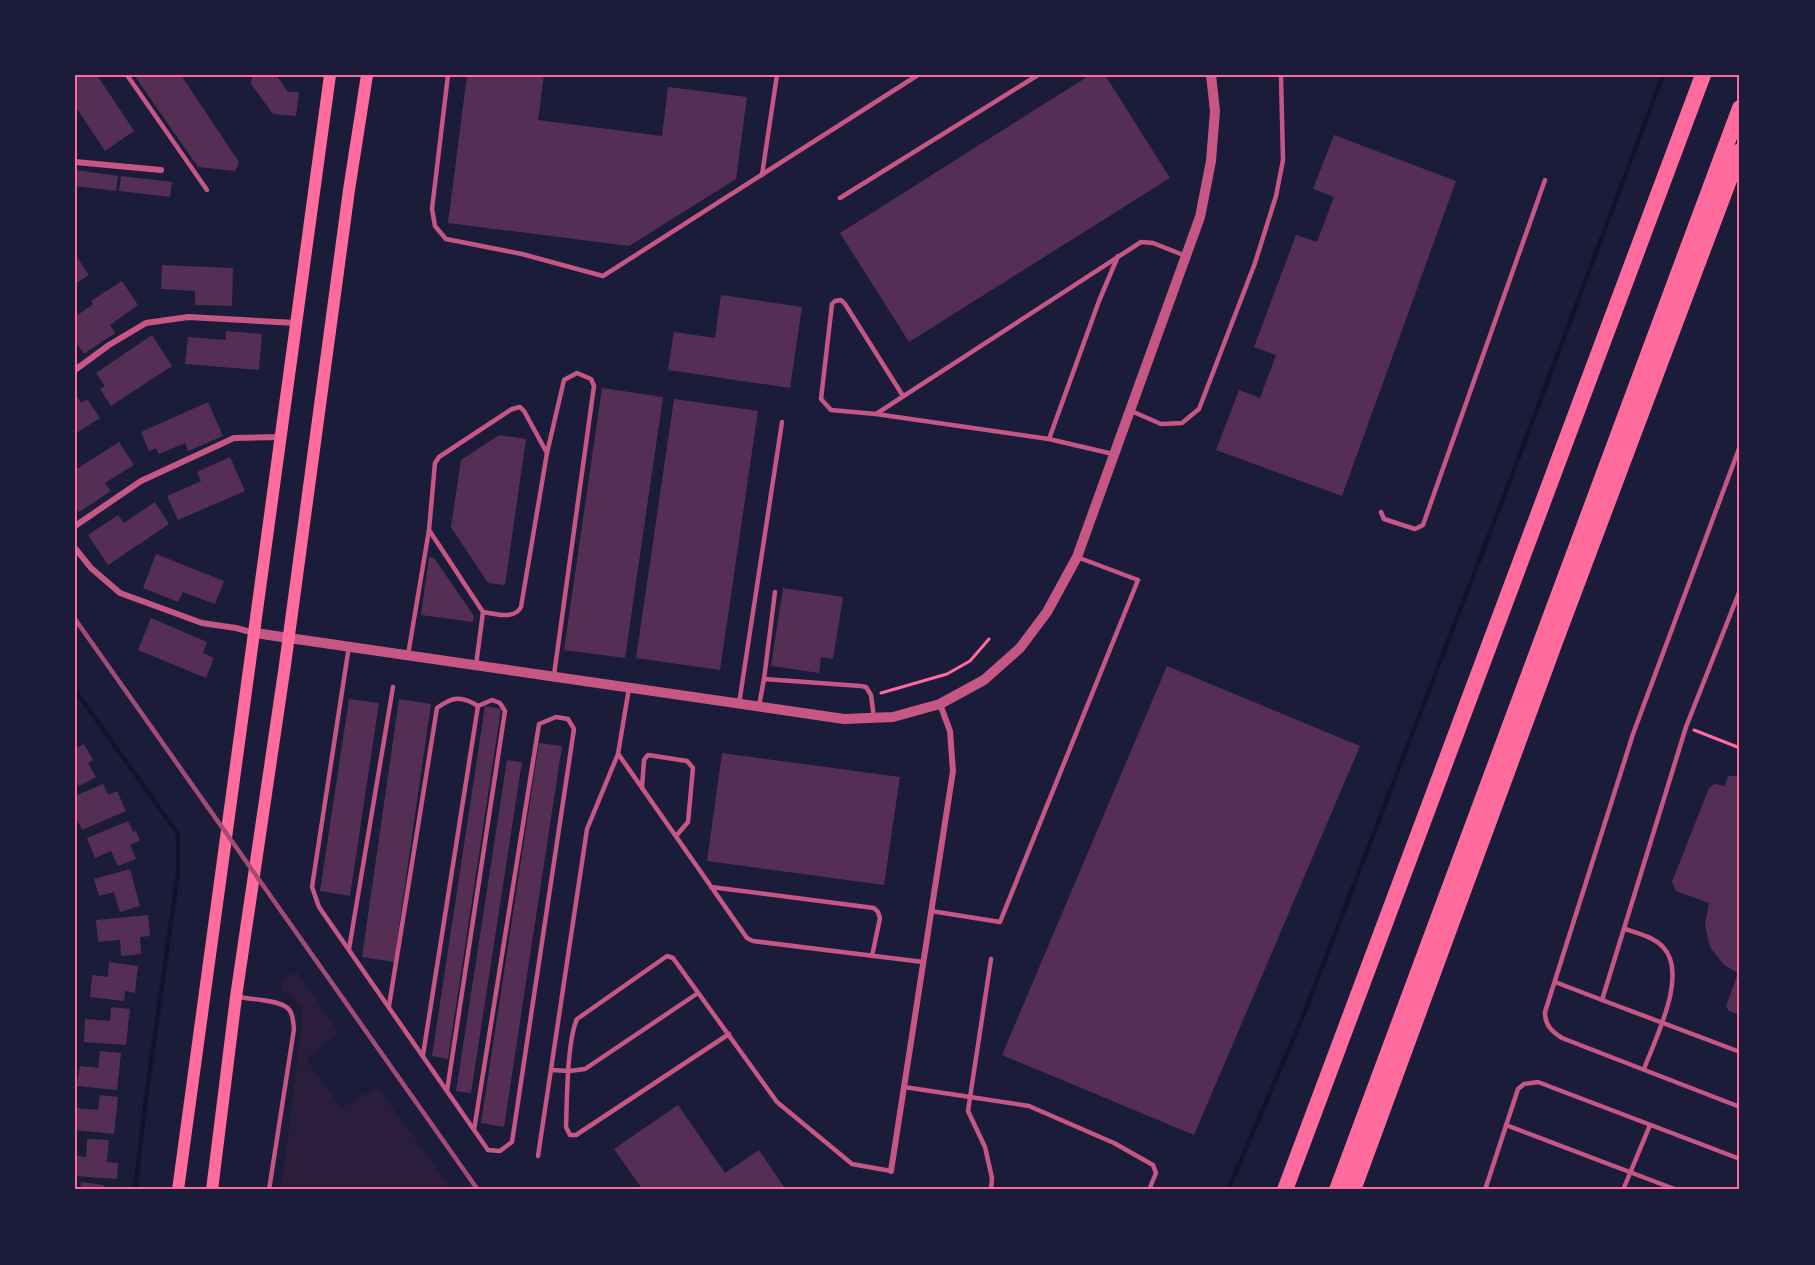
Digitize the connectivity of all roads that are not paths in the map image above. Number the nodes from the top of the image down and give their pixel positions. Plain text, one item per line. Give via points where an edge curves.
1 (127, 75) edge
2 (330, 75) edge
3 (367, 75) edge
4 (448, 75) edge
5 (777, 75) edge
6 (918, 75) edge
7 (1038, 75) edge
8 (1211, 75) edge
9 (1281, 75) edge
10 (1703, 75) edge
11 (1740, 108) edge
12 (1740, 151) edge
13 (75, 162) edge
14 (161, 170) dead end
15 (762, 175) junction
16 (1545, 180) dead end
17 (207, 190) dead end
18 (840, 198) dead end
19 (1118, 256) junction
20 (1186, 256) junction
21 (297, 323) junction
22 (75, 370) edge
23 (903, 396) junction
24 (1129, 410) junction
25 (876, 414) junction
26 (783, 422) dead end
27 (282, 438) junction
28 (1049, 439) junction
29 (1740, 446) edge
30 (547, 453) junction
31 (1113, 454) junction
32 (1381, 512) dead end
33 (75, 526) edge
34 (429, 530) junction
35 (75, 548) edge
36 (1077, 557) junction
37 (1740, 590) edge
38 (776, 592) dead end
39 (483, 612) junction
40 (255, 633) junction
41 (288, 637) junction
42 (349, 646) junction
43 (408, 655) junction
44 (476, 665) junction
45 (554, 676) junction
46 (764, 679) junction
47 (393, 687) dead end
48 (629, 687) junction
49 (739, 704) junction
50 (940, 704) junction
51 (478, 706) junction
52 (759, 706) junction
53 (874, 718) junction
54 (618, 754) junction
55 (642, 788) junction
56 (676, 836) junction
57 (711, 887) junction
58 (931, 911) junction
59 (1625, 929) junction
60 (349, 950) junction
61 (872, 956) junction
62 (991, 959) dead end
63 (923, 962) junction
64 (1555, 982) junction
65 (698, 993) junction
66 (236, 997) junction
67 (1602, 1000) junction
68 (388, 1006) junction
69 (1662, 1022) junction
70 (729, 1034) junction
71 (1740, 1052) edge
72 (423, 1055) junction
73 (1644, 1069) junction
74 (552, 1070) junction
75 (569, 1071) junction
76 (904, 1087) junction
77 (447, 1091) junction
78 (969, 1096) junction
79 (1740, 1107) edge
80 (1506, 1125) junction
81 (1650, 1125) junction
82 (474, 1130) junction
83 (538, 1156) dead end
84 (1740, 1159) edge
85 (891, 1171) joint
86 (1630, 1172) junction
87 (178, 1190) edge
88 (212, 1190) edge
89 (269, 1190) edge
90 (991, 1190) edge
91 (1149, 1190) edge
92 (1285, 1190) edge
93 (1337, 1190) edge
94 (1353, 1190) edge
95 (1485, 1190) edge
96 (1623, 1190) edge
97 (1677, 1190) edge

1 - 17 lane
2 - 21 main road
3 - 41 main road
4 - 15 lane via 432,209 435,226 447,240 522,254 603,276
5 - 15 lane
6 - 15 lane
7 - 18 lane
8 - 20 street via 1215,111 1211,161 1200,217
9 - 24 lane via 1283,160 1276,196 1255,264 1199,409 1182,423 1161,424
10 - 92 highway
11 - 93 highway
12 - 94 highway
13 - 14 street
16 - 32 lane via 1423,525 1415,529 1384,519
19 - 20 lane via 1141,242
19 - 23 lane
19 - 28 lane
20 - 24 street
21 - 22 street via 188,317 146,323
21 - 27 main road
23 - 25 lane
23 - 25 lane via 846,304 835,301 821,399 831,410
24 - 31 street
25 - 28 lane
26 - 49 lane
27 - 33 street via 234,438 141,481
27 - 40 main road
28 - 31 lane
29 - 64 lane via 1633,734
30 - 34 lane via 522,408 516,407 475,433 436,460
30 - 39 lane via 519,611 509,616
30 - 45 lane via 564,380 577,373 591,379 594,386
31 - 36 street
34 - 39 lane
34 - 43 lane
35 - 40 street via 120,593 202,623
36 - 50 street via 1047,612 1020,648 984,680
36 - 58 lane via 1138,580 1000,922
37 - 59 lane via 1686,728
38 - 46 lane
39 - 44 lane
40 - 41 street
40 - 87 main road
41 - 42 street
41 - 66 main road
42 - 43 street
42 - 60 lane via 312,887 320,907
43 - 44 street
44 - 45 street
45 - 48 street
46 - 52 lane
46 - 53 lane via 861,686 868,690
47 - 60 lane
48 - 49 street
48 - 54 lane
49 - 52 street
50 - 53 street
50 - 58 street via 950,731 953,771
51 - 68 lane via 468,700 449,699 437,708
51 - 72 lane
51 - 77 lane via 492,700 505,711
52 - 53 street via 844,719
54 - 55 lane
54 - 74 lane via 587,829
55 - 56 lane
55 - 56 lane via 644,760 648,756 692,764 688,822
56 - 57 lane
57 - 61 lane via 743,935 753,941
57 - 61 lane via 874,908 880,918
58 - 63 street
59 - 67 lane
59 - 69 lane via 1652,939 1668,954 1674,970
60 - 68 lane
61 - 63 lane
62 - 78 lane
63 - 76 street
64 - 67 lane
64 - 73 lane via 1545,1012 1545,1020 1554,1033
65 - 70 lane
65 - 75 lane via 585,1069
65 - 75 lane via 673,958 663,958 577,1019
66 - 88 main road
66 - 89 lane via 278,1004 287,1007 292,1015 294,1029
67 - 69 lane
68 - 72 lane
69 - 71 lane
69 - 73 lane
70 - 75 lane via 574,1136 566,1127
70 - 85 lane via 777,1101 852,1164
72 - 77 lane
73 - 79 lane
74 - 75 lane
74 - 83 lane
76 - 78 lane
76 - 85 street
77 - 82 lane
78 - 90 lane via 968,1111 985,1147
78 - 91 lane via 1029,1106 1114,1143 1156,1169
80 - 81 lane via 1518,1089 1524,1084 1538,1083
80 - 86 lane
80 - 95 lane
81 - 84 lane
81 - 86 lane
82 - 82 lane via 488,1150 501,1151 512,1142 574,729 568,719 556,717 539,724
86 - 96 lane
86 - 97 lane

